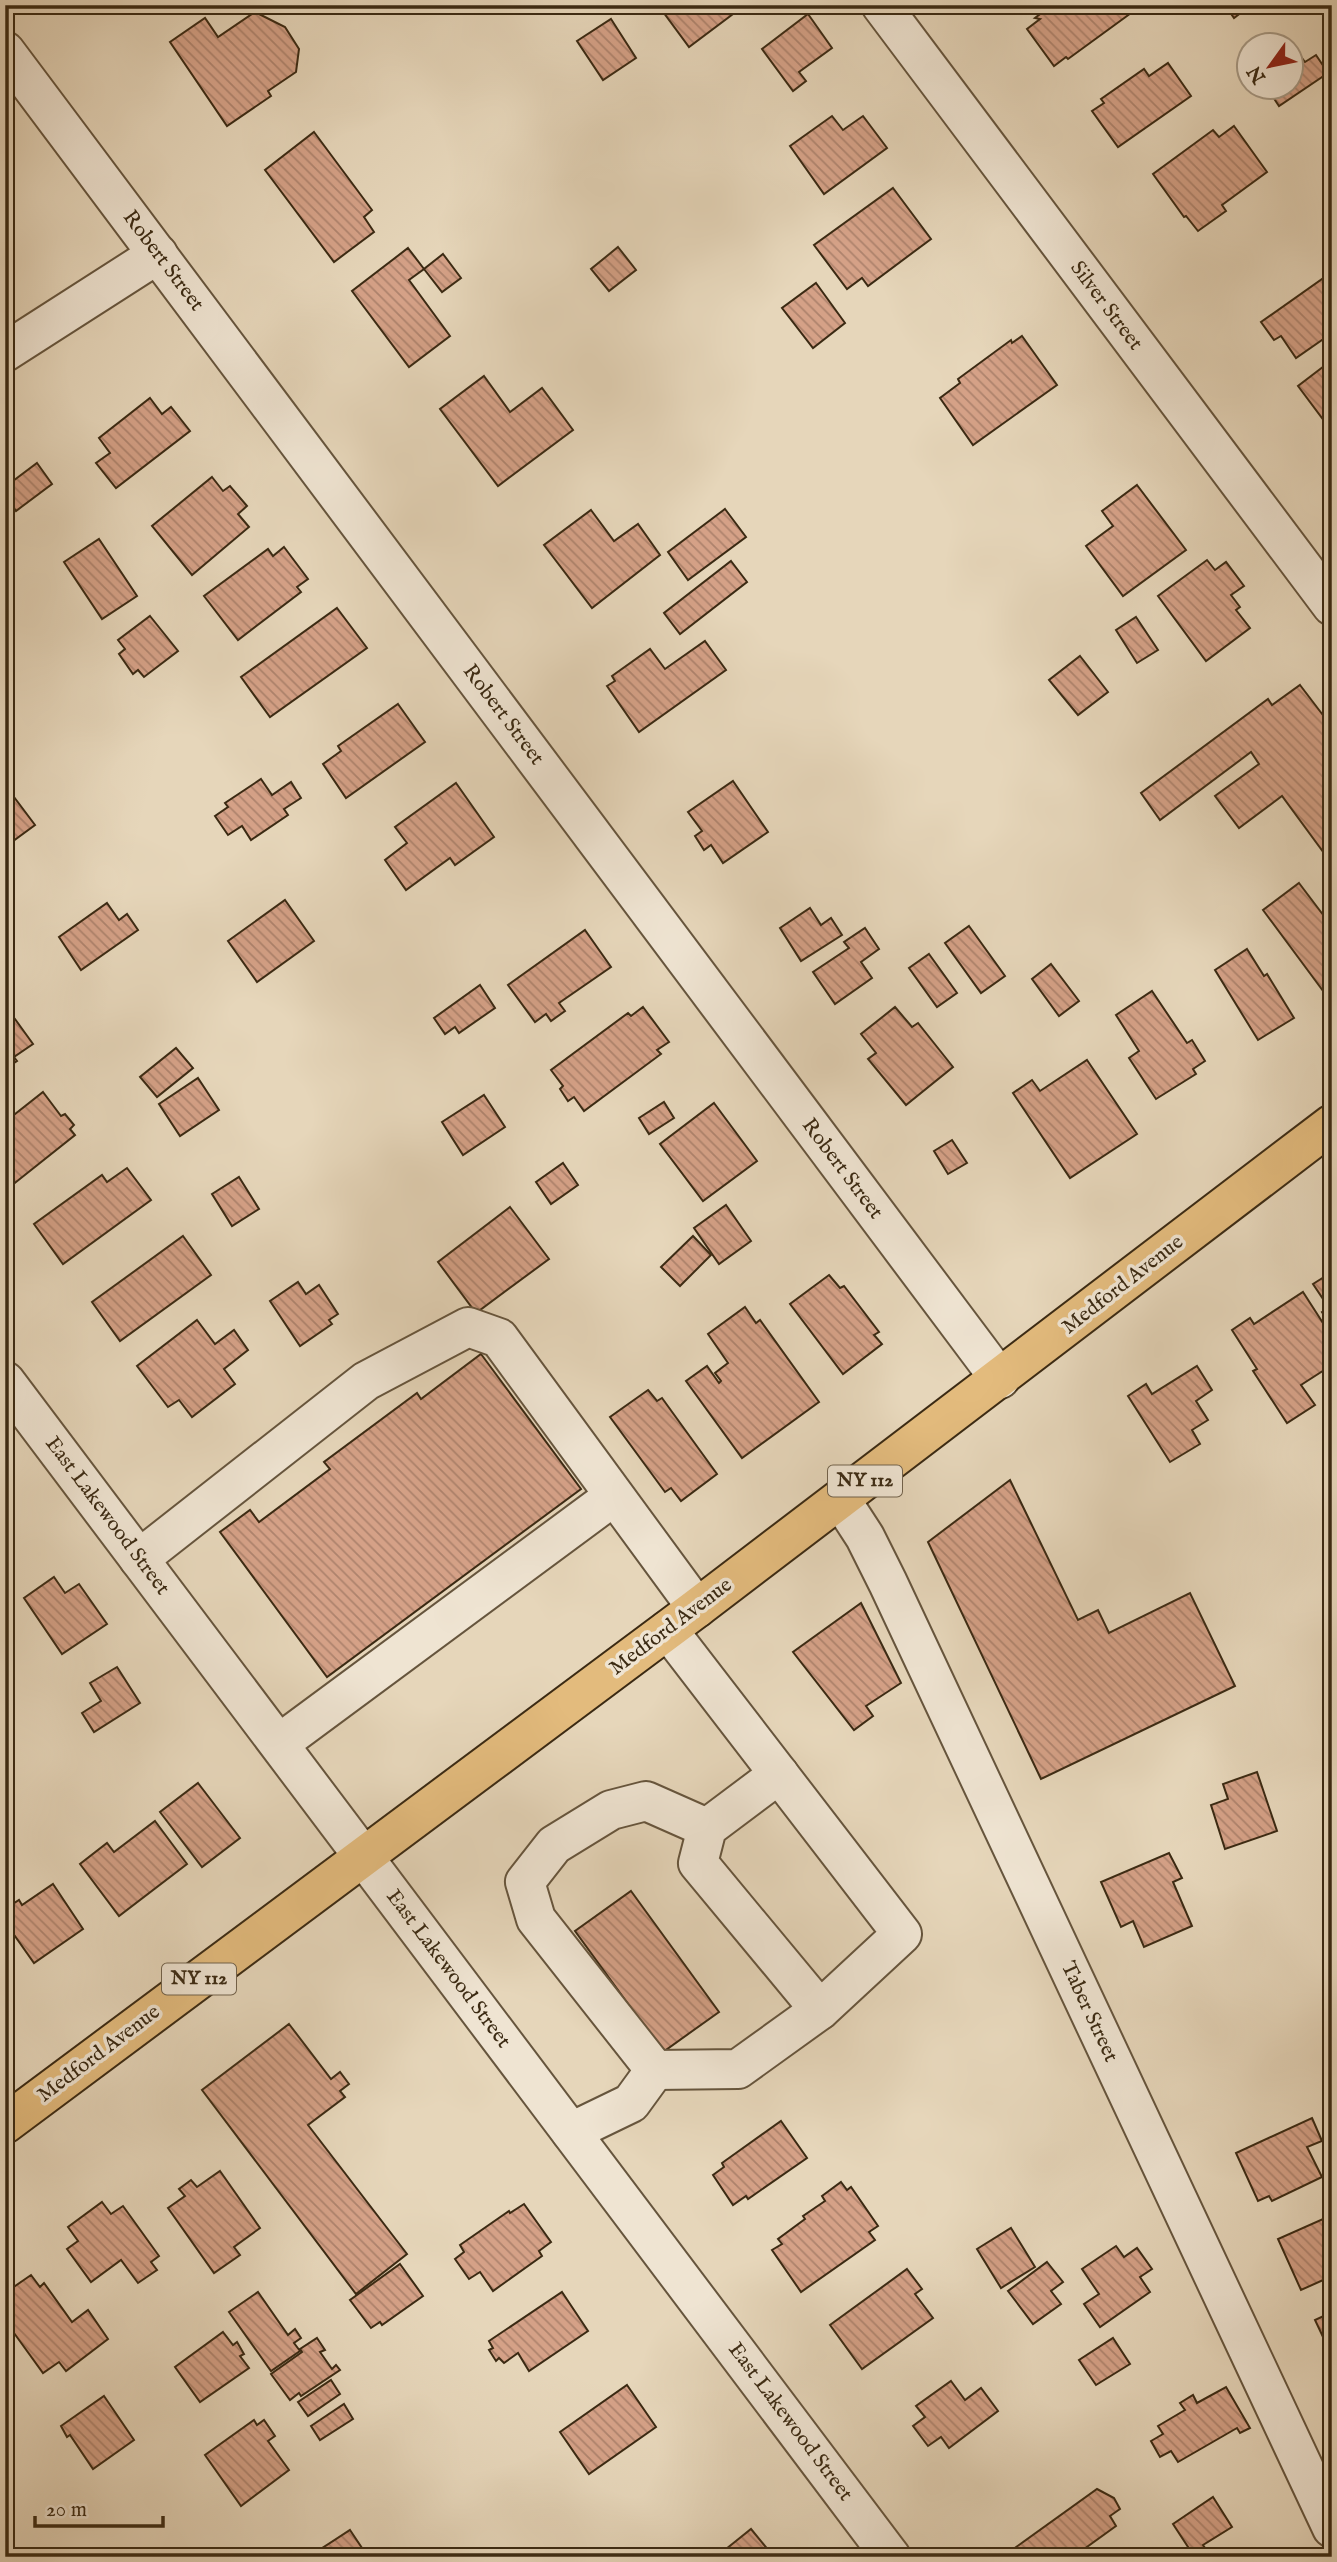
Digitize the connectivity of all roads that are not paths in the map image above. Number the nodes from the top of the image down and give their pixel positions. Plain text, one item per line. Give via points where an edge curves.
1 (881, 5) edge
2 (5, 51) edge
3 (158, 254) junction
4 (5, 352) edge
5 (1332, 606) edge
6 (1332, 1124) edge
7 (1000, 1379) junction
8 (5, 1381) edge
9 (614, 1496) junction
10 (841, 1500) junction
11 (139, 1559) junction
12 (682, 1619) junction
13 (280, 1743) junction
14 (779, 1774) junction
15 (707, 1828) junction
16 (363, 1856) junction
17 (820, 2010) junction
18 (655, 2070) junction
19 (5, 2124) edge
20 (572, 2132) junction
21 (1332, 2528) edge
22 (891, 2557) edge

1 - 5 street, Silver Street
2 - 3 street, Robert Street
3 - 4 street
3 - 7 street, Robert Street
6 - 7 main road, Medford Avenue / NY 112
7 - 10 main road, Medford Avenue / NY 112
8 - 11 street, East Lakewood Street
9 - 11 street via 499,1339 468,1327 366,1381
9 - 12 street
9 - 13 street
10 - 12 main road, Medford Avenue / NY 112
10 - 21 street, Taber Street via 888,1583
11 - 13 street, East Lakewood Street
12 - 14 street
12 - 16 main road, Medford Avenue / NY 112
13 - 16 street, East Lakewood Street
14 - 15 street
14 - 17 street via 902,1934
15 - 17 street via 698,1863
15 - 18 street via 646,1801 611,1810 554,1846 525,1882 536,1919
16 - 19 main road, Medford Avenue / NY 112
16 - 20 street, East Lakewood Street
17 - 18 street via 738,2069
18 - 20 street via 631,2103
20 - 22 street, East Lakewood Street

